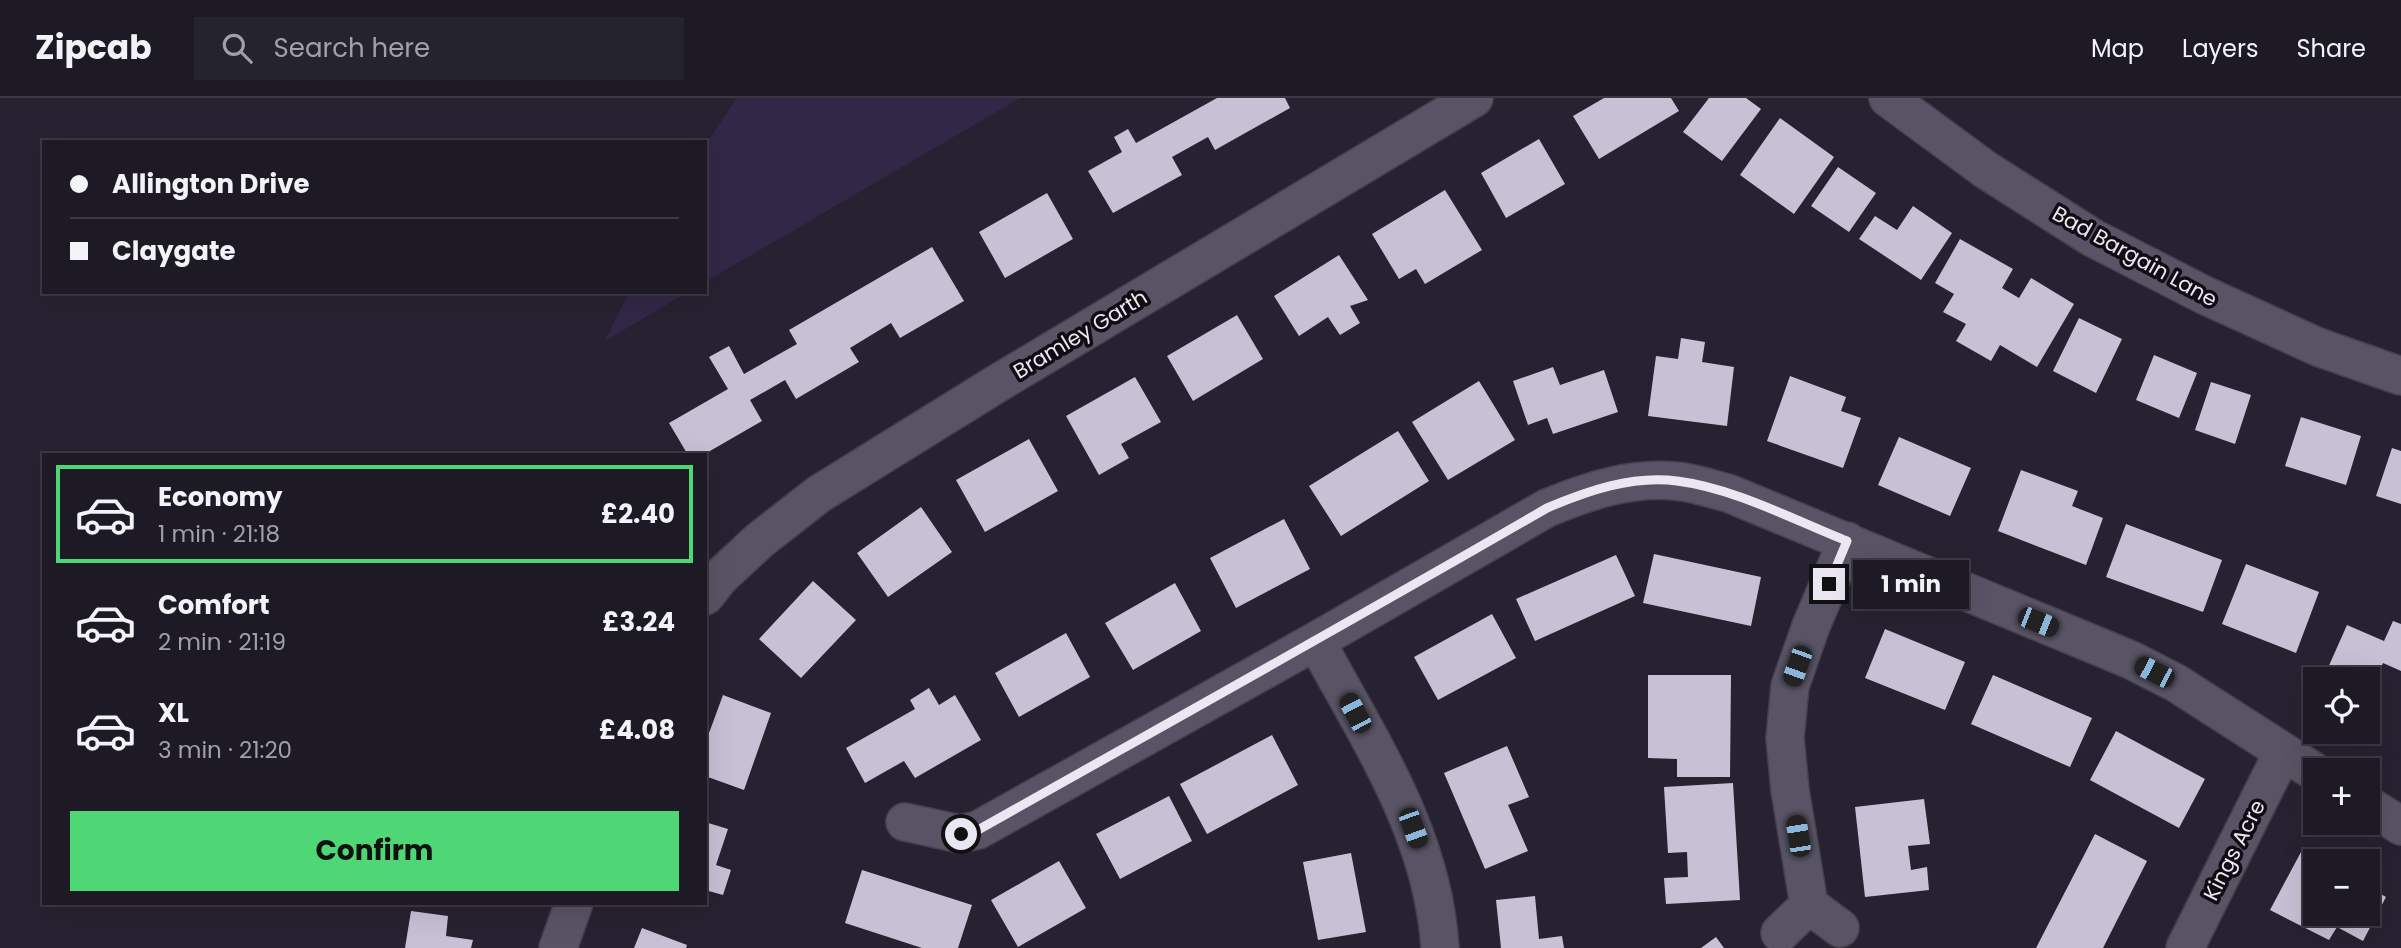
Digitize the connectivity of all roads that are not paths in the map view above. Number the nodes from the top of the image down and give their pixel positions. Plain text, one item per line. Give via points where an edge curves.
1 (1474, 98) edge
2 (1888, 98) edge
3 (2401, 376) edge
4 (1847, 541) junction
5 (707, 593) edge
6 (1316, 641) junction
7 (2283, 752) junction
8 (2303, 764) edge
9 (2380, 813) edge
10 (905, 822) dead end
11 (2401, 826) edge
12 (573, 905) edge
13 (1809, 905) junction
14 (1840, 929) dead end
15 (1780, 933) dead end
16 (558, 948) edge
17 (1440, 948) edge
18 (2185, 948) edge

1 - 5 street, Bramley Garth via 819,494 760,540
2 - 3 street, Bad Bargain Lane via 1986,170 2093,238 2305,341
4 - 6 street via 1728,493 1676,481 1632,482 1587,491 1547,508
4 - 7 street via 2131,660 2176,683
4 - 13 street via 1790,686 1785,738
6 - 10 street via 978,830 961,834
6 - 17 street via 1406,808 1428,867
7 - 8 street
7 - 18 street, Kings Acre
9 - 11 street
12 - 16 street
13 - 14 street
13 - 15 street

